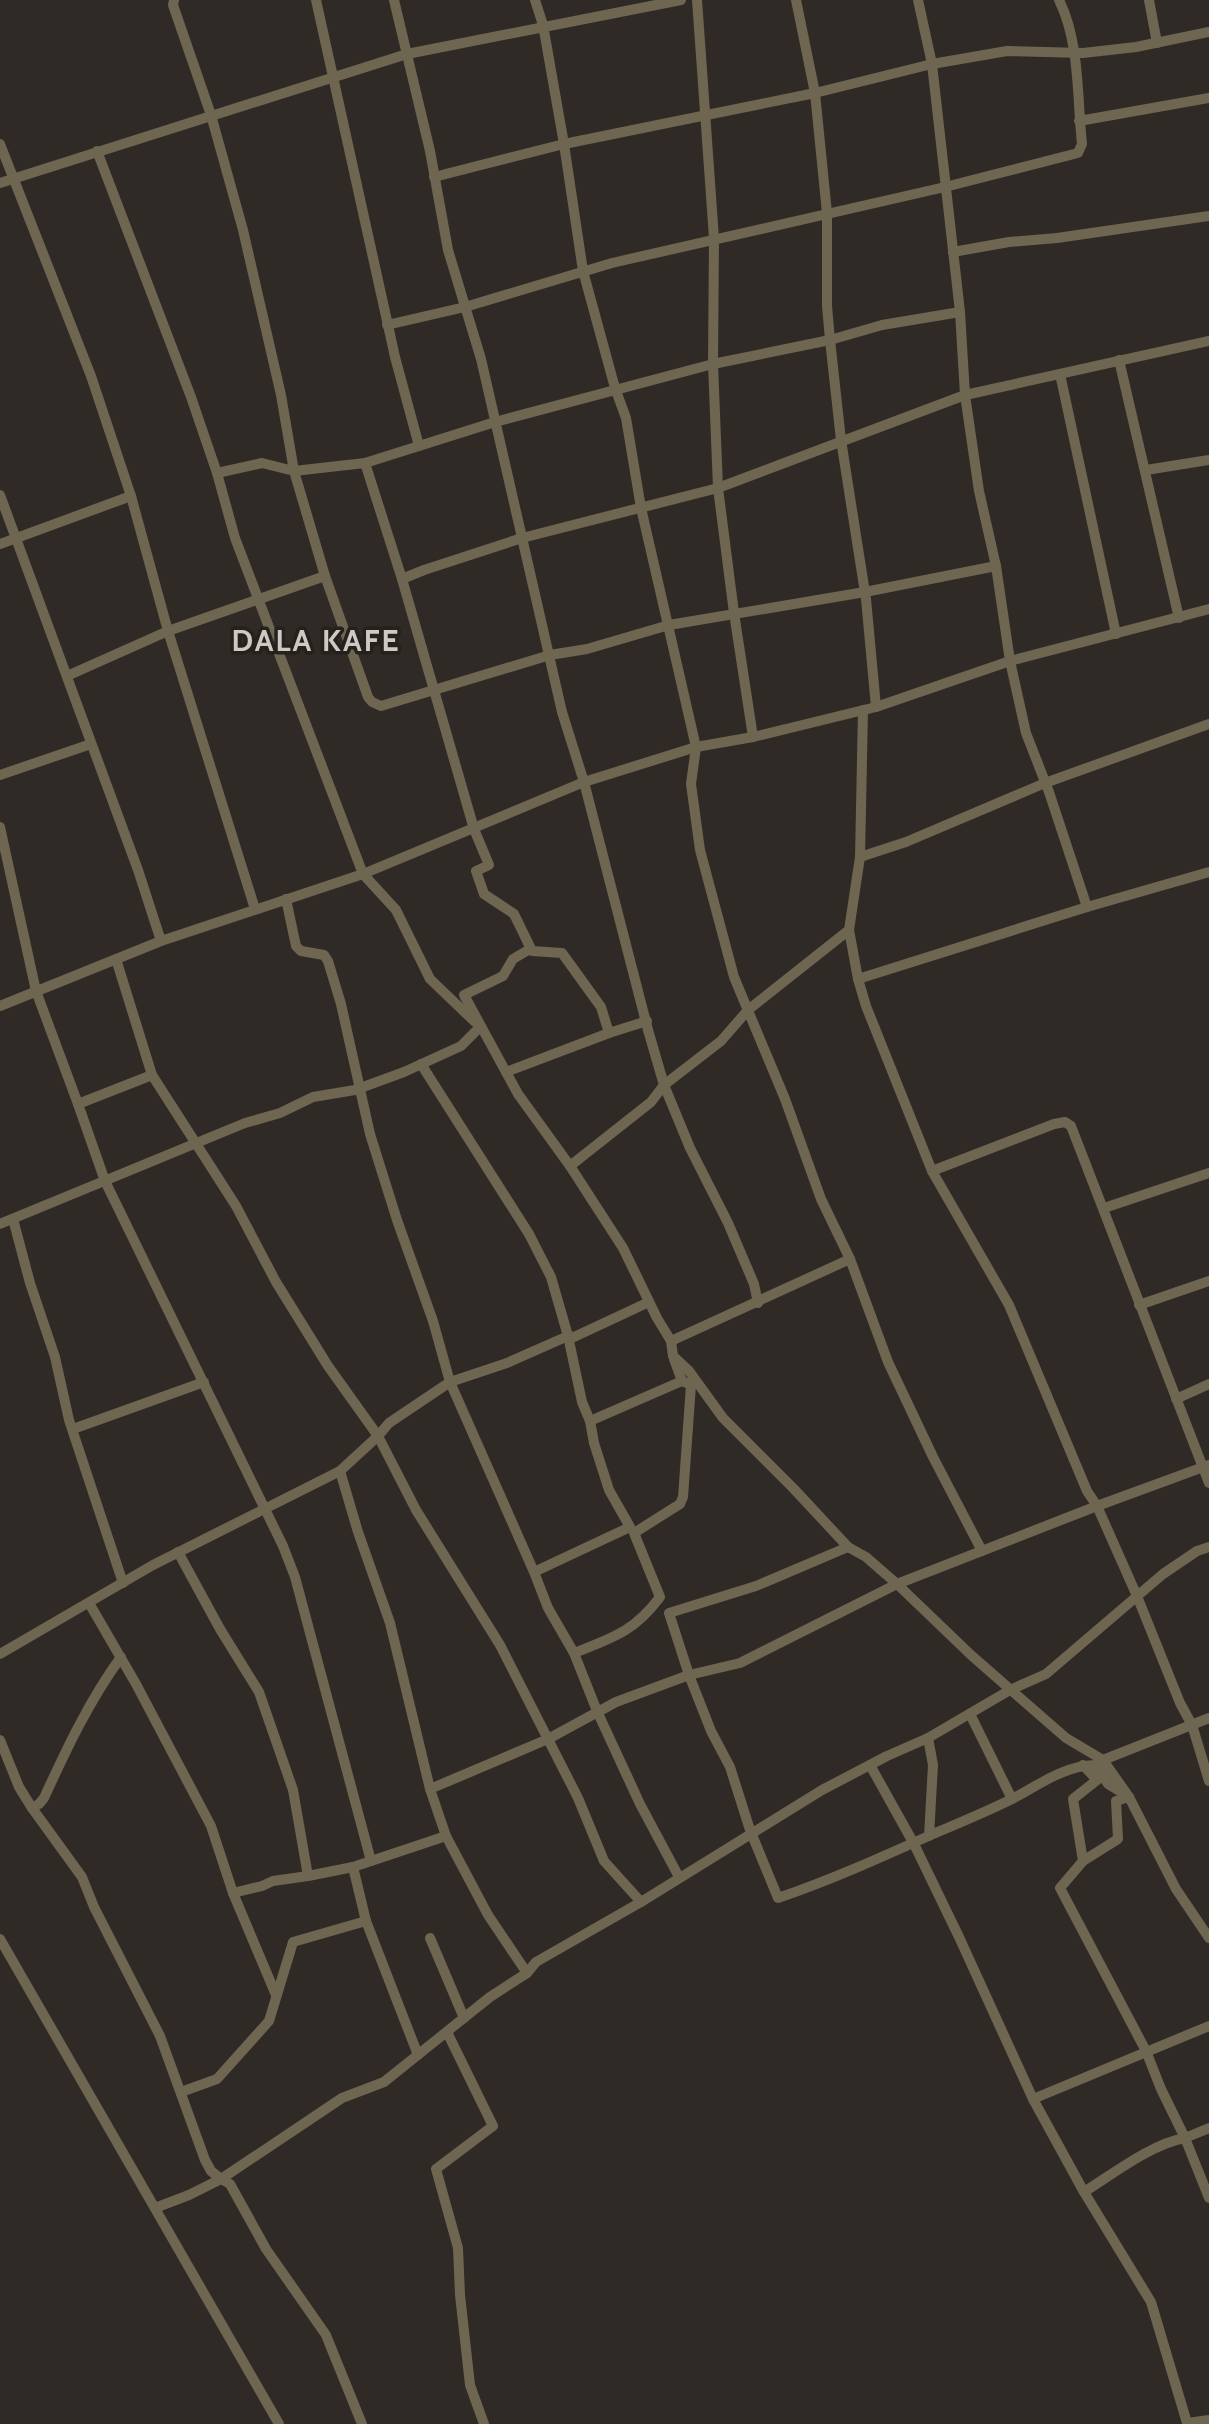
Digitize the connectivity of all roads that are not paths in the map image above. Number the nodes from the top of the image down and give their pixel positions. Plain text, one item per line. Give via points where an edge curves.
1 (174, 0) edge
2 (316, 0) edge
3 (394, 0) edge
4 (536, 0) edge
5 (681, 0) edge
6 (697, 0) edge
7 (796, 0) edge
8 (918, 0) edge
9 (1059, 0) edge
10 (1149, 0) edge
11 (543, 25) junction
12 (1209, 32) edge
13 (1157, 43) junction
14 (1073, 53) junction
15 (407, 54) junction
16 (932, 64) junction
17 (331, 77) junction
18 (815, 93) junction
19 (1209, 98) edge
20 (211, 115) junction
21 (706, 115) junction
22 (1079, 121) junction
23 (0, 144) edge
24 (564, 144) junction
25 (97, 151) junction
26 (434, 177) junction
27 (13, 178) junction
28 (0, 183) edge
29 (945, 187) junction
30 (827, 213) junction
31 (1209, 216) edge
32 (714, 238) junction
33 (953, 252) junction
34 (583, 271) junction
35 (465, 307) junction
36 (960, 312) junction
37 (387, 325) junction
38 (830, 340) junction
39 (1209, 341) edge
40 (1119, 360) junction
41 (713, 364) junction
42 (1060, 374) junction
43 (615, 388) junction
44 (965, 394) junction
45 (495, 422) junction
46 (841, 440) junction
47 (419, 446) junction
48 (1209, 460) edge
49 (365, 463) junction
50 (1146, 470) junction
51 (294, 471) junction
52 (217, 473) junction
53 (718, 488) junction
54 (0, 495) edge
55 (131, 496) junction
56 (641, 509) junction
57 (522, 537) junction
58 (16, 539) junction
59 (0, 544) edge
60 (996, 566) junction
61 (325, 576) junction
62 (402, 579) junction
63 (865, 592) junction
64 (259, 601) junction
65 (1209, 609) edge
66 (734, 614) junction
67 (1179, 618) junction
68 (669, 625) junction
69 (169, 631) junction
70 (1116, 634) junction
71 (550, 655) junction
72 (1010, 661) junction
73 (67, 676) junction
74 (433, 690) junction
75 (876, 707) junction
76 (863, 710) junction
77 (1209, 724) edge
78 (753, 737) junction
79 (91, 744) junction
80 (696, 747) junction
81 (0, 775) edge
82 (584, 782) junction
83 (1045, 783) junction
84 (0, 827) edge
85 (474, 828) junction
86 (860, 857) junction
87 (1209, 872) edge
88 (363, 874) junction
89 (286, 899) junction
90 (1087, 907) junction
91 (256, 909) junction
92 (849, 930) junction
93 (161, 942) junction
94 (530, 949) junction
95 (116, 959) junction
96 (859, 979) junction
97 (36, 991) junction
98 (0, 1006) edge
99 (748, 1010) junction
100 (647, 1021) junction
101 (481, 1027) junction
102 (609, 1033) junction
103 (421, 1064) junction
104 (506, 1072) junction
105 (152, 1075) junction
106 (664, 1086) junction
107 (361, 1088) junction
108 (78, 1104) junction
109 (198, 1144) junction
110 (570, 1166) junction
111 (932, 1171) junction
112 (1209, 1173) edge
113 (105, 1181) junction
114 (1104, 1208) junction
115 (13, 1219) junction
116 (0, 1224) edge
117 (850, 1259) junction
118 (1209, 1281) edge
119 (649, 1303) junction
120 (758, 1303) junction
121 (1139, 1306) junction
122 (568, 1336) junction
123 (671, 1341) junction
124 (673, 1356) junction
125 (682, 1381) junction
126 (204, 1382) junction
127 (450, 1382) junction
128 (1209, 1384) edge
129 (1176, 1399) junction
130 (590, 1421) junction
131 (73, 1429) junction
132 (378, 1436) junction
133 (1206, 1466) edge
134 (340, 1471) junction
135 (1209, 1483) edge
136 (1097, 1506) junction
137 (265, 1508) junction
138 (630, 1527) junction
139 (848, 1547) junction
140 (1209, 1547) edge
141 (982, 1551) junction
142 (178, 1552) junction
143 (534, 1572) junction
144 (123, 1583) junction
145 (897, 1584) junction
146 (1137, 1596) junction
147 (660, 1597) junction
148 (89, 1603) junction
149 (574, 1653) junction
150 (0, 1654) edge
151 (121, 1657) junction
152 (689, 1675) junction
153 (1010, 1690) junction
154 (597, 1712) junction
155 (970, 1714) junction
156 (1209, 1718) edge
157 (1192, 1725) junction
158 (928, 1738) junction
159 (548, 1739) junction
160 (0, 1740) edge
161 (1103, 1760) junction
162 (870, 1765) junction
163 (1083, 1765) junction
164 (1209, 1781) edge
165 (430, 1789) junction
166 (1129, 1797) junction
167 (1012, 1799) junction
168 (32, 1808) junction
169 (751, 1833) junction
170 (446, 1836) junction
171 (929, 1836) junction
172 (914, 1844) junction
173 (371, 1861) junction
174 (1083, 1861) junction
175 (353, 1867) junction
176 (308, 1876) junction
177 (679, 1877) junction
178 (233, 1894) junction
179 (640, 1902) junction
180 (366, 1921) junction
181 (430, 1938) dead end
182 (1209, 1938) edge
183 (0, 1939) edge
184 (527, 1973) junction
185 (276, 1996) junction
186 (464, 2018) junction
187 (1209, 2026) edge
188 (447, 2032) junction
189 (1146, 2051) junction
190 (418, 2055) junction
191 (181, 2092) junction
192 (1032, 2099) junction
193 (1209, 2128) edge
194 (1185, 2138) junction
195 (221, 2179) junction
196 (1084, 2192) junction
197 (1209, 2198) edge
198 (155, 2208) junction
199 (1209, 2420) edge
200 (279, 2424) edge
201 (362, 2424) edge
202 (484, 2424) edge

1 - 20 street
2 - 17 street
3 - 15 street
4 - 11 street
5 - 11 street
6 - 21 street
7 - 18 street
8 - 16 street
9 - 14 street
10 - 13 street
11 - 15 street
11 - 24 street
12 - 13 street
13 - 14 street
14 - 16 street via 1007,51
14 - 22 street
15 - 17 street
15 - 26 street
16 - 18 street
16 - 29 street
17 - 20 street
17 - 37 street
18 - 21 street
18 - 30 street
19 - 22 street
20 - 25 street
20 - 51 street via 252,268
21 - 24 street
21 - 32 street
22 - 29 street via 1082,144 1078,153
23 - 27 street
24 - 26 street
24 - 34 street
25 - 27 street
25 - 52 street
26 - 35 street
27 - 28 street
27 - 55 street via 91,376
29 - 30 street
29 - 33 street
30 - 32 street
30 - 38 street
31 - 33 street
32 - 34 street
32 - 41 street
33 - 36 street
34 - 35 street
34 - 43 street
35 - 37 street
35 - 45 street
36 - 38 street via 882,325
36 - 44 street
37 - 47 street
38 - 41 street
38 - 46 street
39 - 40 street
40 - 42 street
40 - 50 street
41 - 43 street
41 - 53 street
42 - 44 street
42 - 70 street
43 - 45 street
43 - 56 street via 626,418
44 - 46 street
44 - 60 street
45 - 47 street
45 - 57 street
46 - 53 street
46 - 63 street
47 - 49 street
48 - 50 street
49 - 51 street
49 - 62 street
50 - 67 street
51 - 52 street via 262,463
51 - 61 street
52 - 64 street
53 - 56 street
53 - 66 street
54 - 58 street
55 - 58 street
55 - 69 street
56 - 57 street
56 - 68 street
57 - 62 street
57 - 71 street
58 - 59 street
58 - 73 street
60 - 63 street
60 - 72 street
61 - 64 street
61 - 74 street via 372,702 381,706
62 - 74 street
63 - 66 street
63 - 75 street
64 - 69 street
64 - 88 street
65 - 67 street
66 - 68 street
66 - 78 street
67 - 70 street
68 - 71 street
68 - 80 street
69 - 73 street
69 - 91 street
70 - 72 street
71 - 74 street
71 - 82 street
72 - 75 street
72 - 83 street via 1026,733
73 - 79 street
74 - 85 street
75 - 76 street
76 - 78 street
76 - 86 street
77 - 83 street
78 - 80 street
79 - 81 street
79 - 93 street
80 - 82 street
80 - 99 street via 691,783 700,850 734,977
82 - 85 street
82 - 100 street
83 - 86 street
83 - 90 street
84 - 97 street
85 - 88 street
85 - 94 street via 489,865 476,871 484,894 514,914
86 - 92 street
87 - 90 street
88 - 89 street
88 - 101 street via 396,910 430,979
89 - 91 street
89 - 107 street via 296,946 324,955 328,961
90 - 96 street
91 - 93 street
92 - 96 street
92 - 99 street
93 - 95 street
94 - 101 street via 513,959 503,976 464,995
94 - 102 street via 562,953 601,1007
95 - 97 street
95 - 105 street
96 - 111 street
97 - 98 street
97 - 108 street
99 - 106 street via 721,1041
99 - 117 street via 821,1199
100 - 102 street
100 - 106 street
101 - 103 street via 461,1046
101 - 104 street
102 - 104 street
103 - 107 street
103 - 122 street via 529,1234 551,1277
104 - 110 street
105 - 108 street
105 - 109 street
106 - 110 street via 651,1102
106 - 120 street via 728,1223
107 - 109 street via 313,1097
107 - 127 street via 374,1146
108 - 113 street
109 - 113 street
109 - 132 street via 275,1282
110 - 119 street via 622,1248
111 - 114 street via 1065,1122
111 - 136 street via 1009,1306
112 - 114 street
113 - 115 street
113 - 126 street
114 - 121 street
115 - 116 street
115 - 131 street
117 - 120 street
117 - 141 street via 888,1362
118 - 121 street
119 - 122 street
119 - 123 street
120 - 123 street
121 - 129 street
122 - 127 street
122 - 130 street
123 - 124 street
124 - 125 street
124 - 139 street via 689,1370 723,1418
125 - 130 street
125 - 147 street via 691,1385 683,1497 680,1504 635,1533
126 - 131 street
126 - 137 street
127 - 132 street via 389,1423
127 - 143 street
128 - 129 street
129 - 133 street
130 - 138 street via 609,1490
131 - 144 street
132 - 134 street
132 - 159 street via 416,1510 500,1645
133 - 135 street
133 - 136 street
134 - 137 street
134 - 165 street via 390,1623
136 - 141 street
136 - 146 street
137 - 142 street
137 - 173 street via 295,1577
138 - 143 street
138 - 147 street
139 - 145 street
139 - 152 street via 768,1581 669,1613
140 - 146 street via 1163,1574
141 - 145 street
142 - 144 street
142 - 176 street via 259,1692 293,1790
143 - 149 street
144 - 148 street
145 - 152 street via 740,1664
145 - 153 street
146 - 153 street via 1046,1674
146 - 157 street
147 - 149 street via 623,1633
148 - 150 street
148 - 151 street
149 - 154 street
151 - 168 street via 83,1717 44,1798
151 - 178 street via 211,1826
152 - 154 street
152 - 169 street via 730,1767
153 - 155 street
153 - 161 street via 1066,1738
154 - 159 street
154 - 177 street
155 - 158 street
155 - 167 street
156 - 157 street
157 - 161 street
157 - 164 street
158 - 162 street
158 - 171 street via 933,1765
159 - 165 street
159 - 179 street via 604,1861
160 - 168 street
161 - 166 street
162 - 169 street
162 - 172 street
163 - 166 street via 1095,1765 1108,1784
163 - 167 street via 1058,1773
163 - 174 street via 1097,1780 1073,1799
165 - 170 street
166 - 174 street via 1116,1801 1118,1839
166 - 182 street via 1176,1889
167 - 171 street
168 - 191 street via 82,1877 160,2036
169 - 172 street via 778,1898
169 - 177 street
170 - 173 street
170 - 184 street via 488,1915
171 - 172 street
172 - 192 street
173 - 175 street
174 - 189 street via 1060,1888
175 - 176 street
175 - 180 street
176 - 178 street
177 - 179 street
178 - 185 street
179 - 184 street via 536,1962
180 - 185 street via 292,1942
180 - 190 street
181 - 186 street
183 - 198 street
184 - 186 street
185 - 191 street via 269,2021 218,2079
186 - 188 street
187 - 189 street
188 - 190 street
188 - 202 street via 493,2126 436,2168 458,2248 470,2385
189 - 192 street
189 - 194 street
190 - 195 street via 384,2082 342,2098
191 - 195 street via 205,2160
192 - 196 street
193 - 194 street
194 - 196 street via 1172,2140
194 - 197 street
195 - 198 street
195 - 201 street via 230,2184 266,2249 326,2334
196 - 199 street via 1151,2302 1187,2423
198 - 200 street

